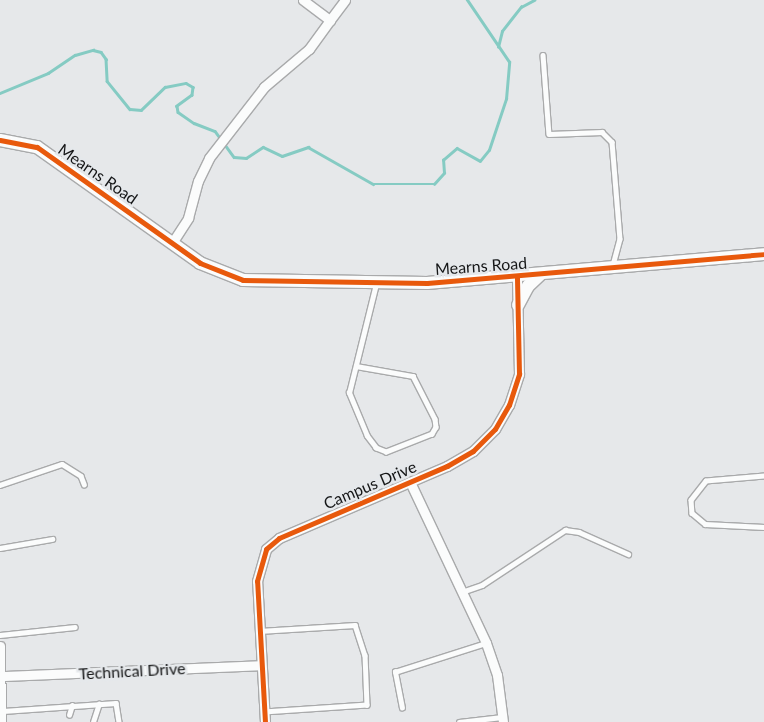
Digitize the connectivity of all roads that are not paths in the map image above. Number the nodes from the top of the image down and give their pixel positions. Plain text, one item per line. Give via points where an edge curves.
1 (303, 0) edge
2 (345, 0) edge
3 (330, 20) junction
4 (542, 55) dead end
5 (0, 140) edge
6 (172, 243) junction
7 (764, 254) edge
8 (613, 268) junction
9 (540, 274) junction
10 (517, 277) junction
11 (376, 284) junction
12 (518, 305) junction
13 (356, 366) junction
14 (764, 476) edge
15 (410, 482) junction
16 (84, 484) dead end
17 (0, 485) edge
18 (764, 527) edge
19 (52, 539) dead end
20 (0, 548) edge
21 (628, 554) dead end
22 (462, 592) junction
23 (75, 627) dead end
24 (259, 631) junction
25 (0, 635) edge
26 (486, 643) junction
27 (0, 646) edge
28 (261, 665) junction
29 (2, 676) junction
30 (1, 699) edge
31 (72, 704) junction
32 (99, 704) junction
33 (402, 708) dead end
34 (3, 711) junction
35 (264, 712) junction
36 (69, 715) dead end
37 (502, 719) edge
38 (2, 722) edge
39 (93, 722) edge
40 (119, 722) edge
41 (265, 722) edge
42 (459, 722) edge

1 - 3 street
2 - 3 street
3 - 6 street via 309,49 264,87 209,158 198,181 188,218
4 - 8 lane via 549,134 602,132 612,142 620,239
5 - 6 street, Mearns Road via 32,145 61,161
6 - 11 street, Mearns Road via 215,271 243,280
7 - 8 street, Mearns Road
8 - 9 street, Mearns Road
9 - 10 street, Mearns Road
9 - 12 street via 528,286
10 - 11 street, Mearns Road
10 - 12 street, Campus Drive
11 - 13 lane
12 - 15 street, Campus Drive via 519,374 509,405 495,429 473,451
13 - 13 lane via 349,393 367,436 376,448 386,452 432,434 436,427 435,419 414,376
14 - 18 lane via 706,481 691,500 695,519 706,524
15 - 22 street, Campus Drive
15 - 24 street, Campus Drive via 279,538 266,549 257,581
16 - 17 lane via 81,476 62,464
19 - 20 lane
21 - 22 lane via 580,532 565,530 482,585
22 - 26 street, Campus Drive
23 - 25 lane
24 - 28 street, Campus Drive
24 - 35 lane via 355,625 365,655 367,705
26 - 33 lane via 395,672
26 - 37 street, Campus Drive via 497,675
27 - 29 street
28 - 29 street, Technical Drive
28 - 35 street, Campus Drive
29 - 30 street
30 - 34 street
31 - 32 lane
31 - 34 lane
31 - 36 lane
32 - 39 lane
32 - 40 lane via 116,703
34 - 38 street
35 - 41 street, Campus Drive
37 - 42 lane

